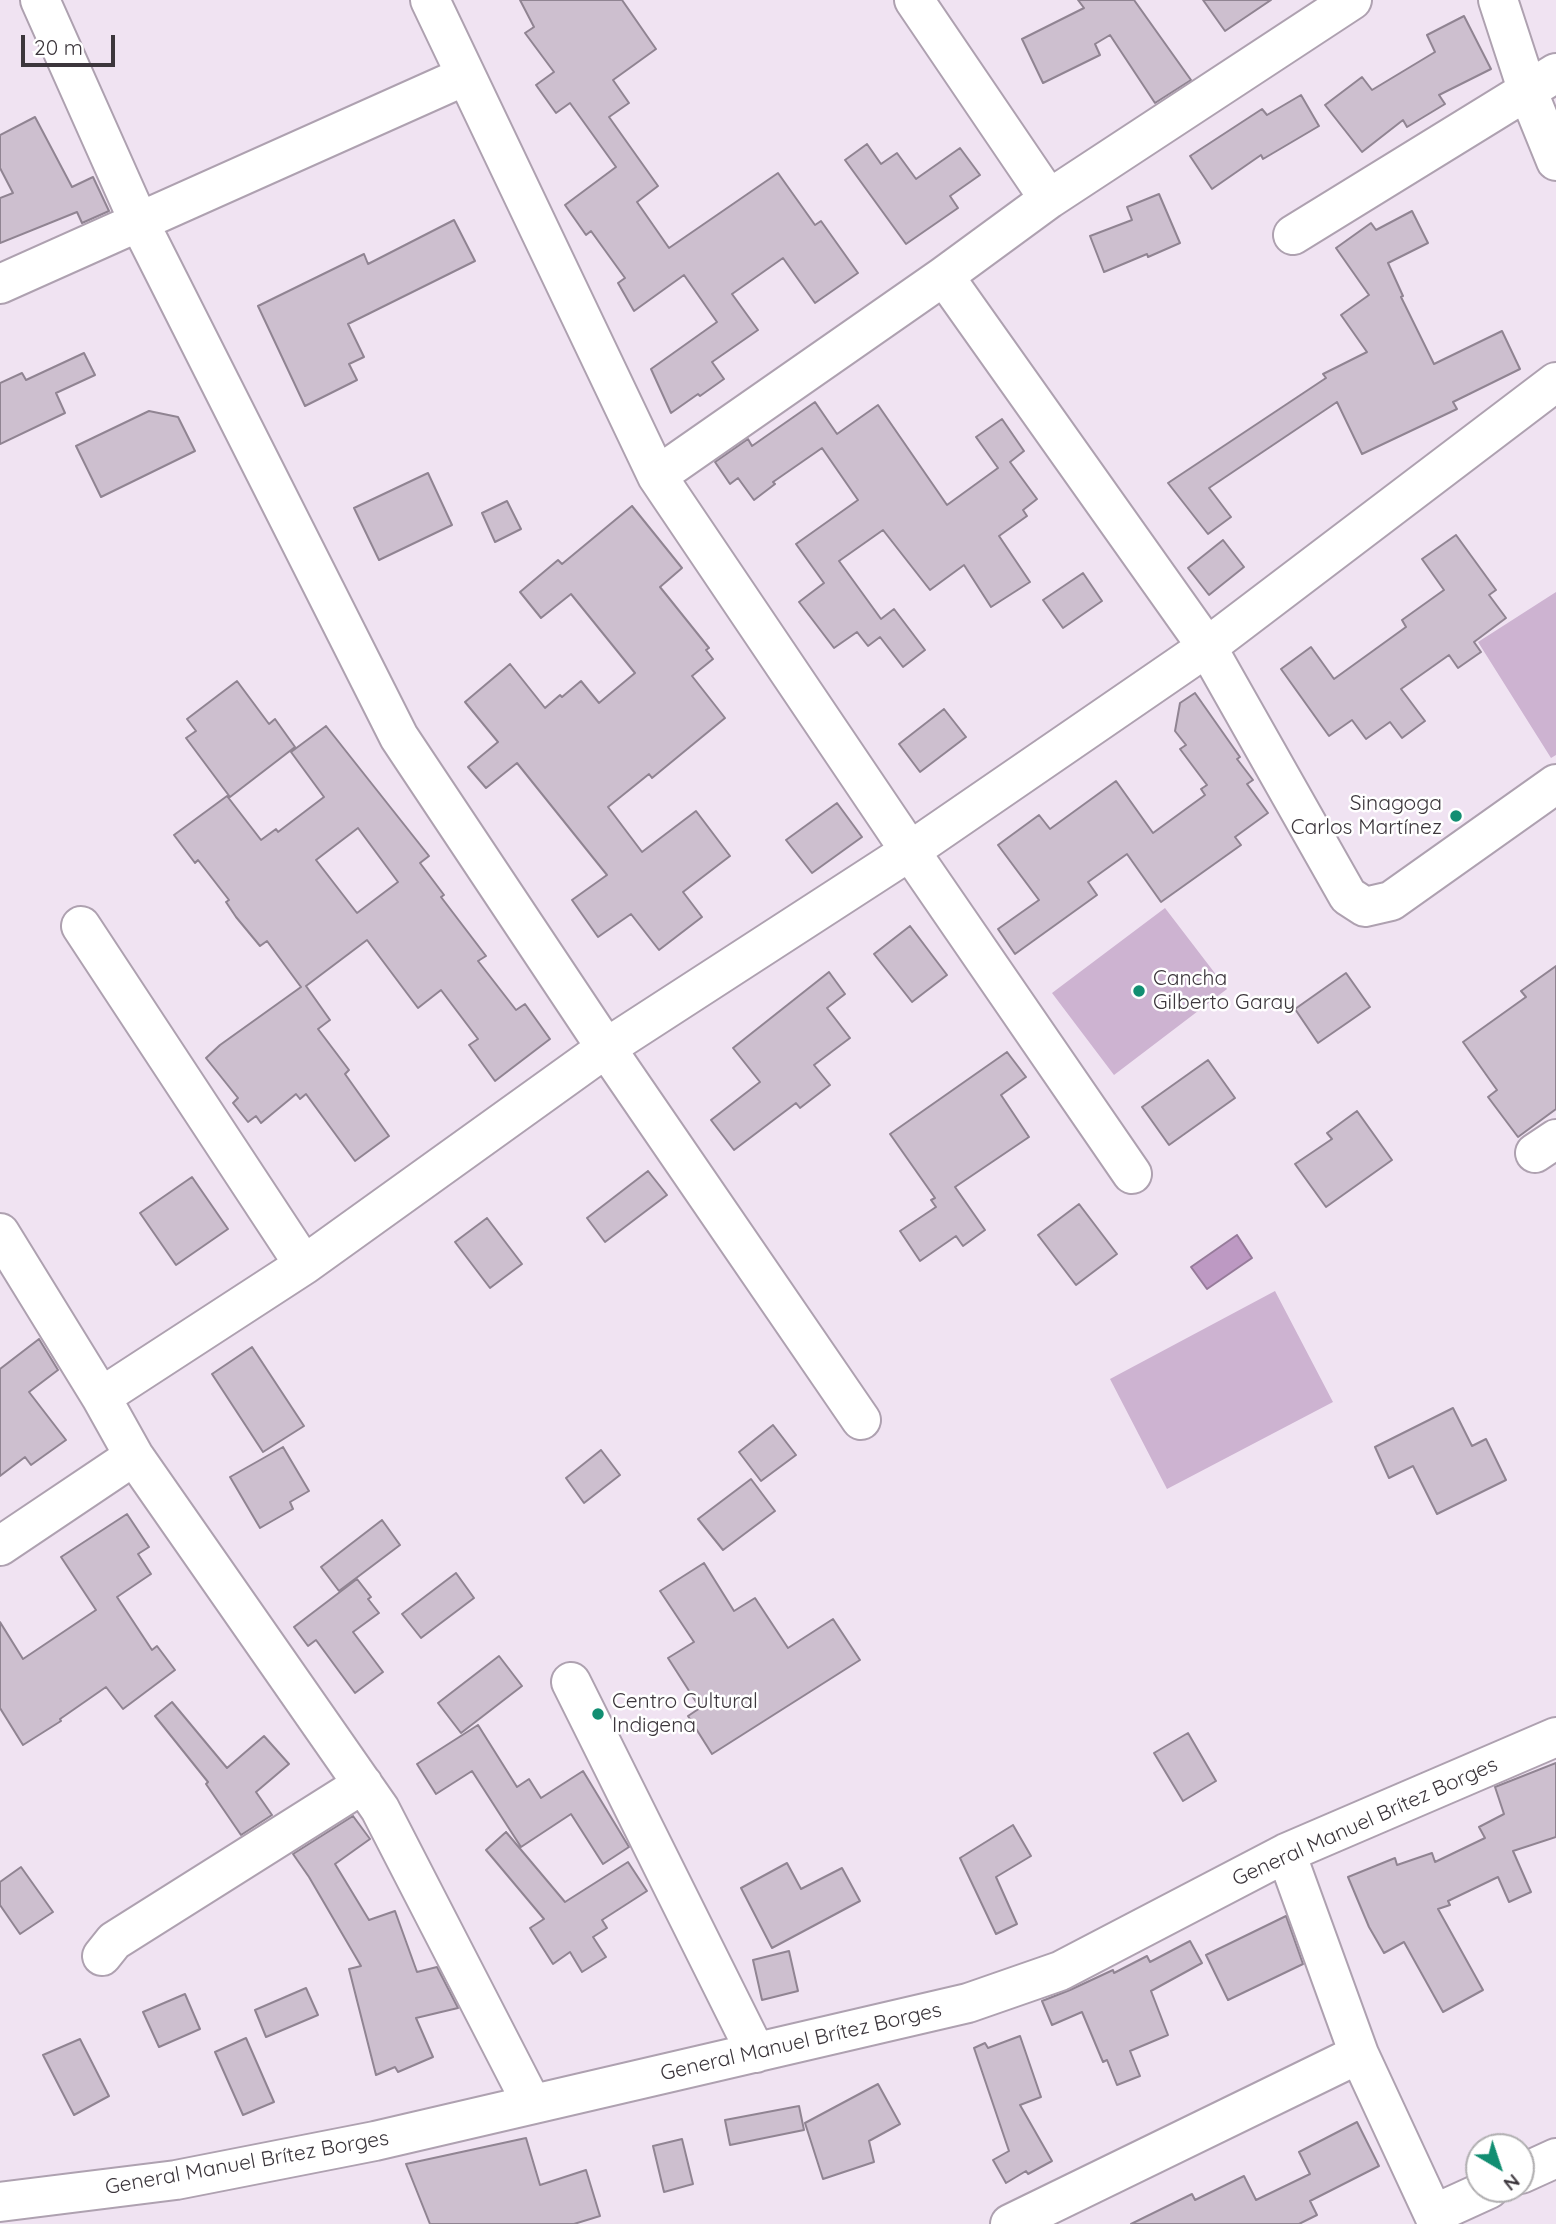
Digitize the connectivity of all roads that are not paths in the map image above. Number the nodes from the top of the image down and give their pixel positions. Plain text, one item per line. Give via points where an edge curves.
1 (40, 0) edge
2 (430, 0) edge
3 (914, 0) edge
4 (1352, 0) edge
5 (1498, 0) edge
6 (466, 76) junction
7 (1542, 83) edge
8 (1556, 161) edge
9 (1049, 199) junction
10 (139, 222) junction
11 (1293, 235) dead end
12 (944, 276) junction
13 (0, 284) edge
14 (1556, 382) edge
15 (657, 476) junction
16 (1207, 647) junction
17 (1556, 784) edge
18 (910, 851) junction
19 (81, 926) dead end
20 (606, 1048) junction
21 (1132, 1174) dead end
22 (0, 1233) edge
23 (304, 1265) junction
24 (101, 1397) junction
25 (861, 1420) dead end
26 (134, 1456) junction
27 (0, 1546) edge
28 (571, 1682) dead end
29 (1556, 1737) edge
30 (363, 1784) junction
31 (1286, 1853) junction
32 (102, 1956) dead end
33 (756, 2053) junction
34 (1359, 2054) junction
35 (531, 2104) junction
36 (1556, 2158) edge
37 (1535, 2168) edge
38 (0, 2202) edge
39 (1465, 2203) edge
40 (1436, 2219) edge
41 (1010, 2224) edge

1 - 10 street
2 - 6 street
3 - 9 street
4 - 9 street
5 - 7 street
6 - 10 street
6 - 15 street
7 - 8 street
7 - 11 street
9 - 12 street
10 - 13 street
10 - 20 street via 398,737
12 - 15 street
12 - 16 street
14 - 16 street
15 - 18 street
16 - 17 street via 1348,895 1365,907 1391,901
16 - 18 street
18 - 20 street
18 - 21 street
19 - 23 street
20 - 23 street
20 - 25 street
22 - 24 street
23 - 24 street
24 - 26 street
26 - 27 street
26 - 30 street
28 - 33 street
29 - 31 street, General Manuel Brítez Borges
30 - 32 street via 114,1941
30 - 35 street
31 - 33 street, General Manuel Brítez Borges via 1048,1976 968,2003
31 - 34 street
33 - 35 street, General Manuel Brítez Borges
34 - 40 street
34 - 41 street
35 - 38 street, General Manuel Brítez Borges via 375,2141 176,2180
36 - 37 street
39 - 40 street

